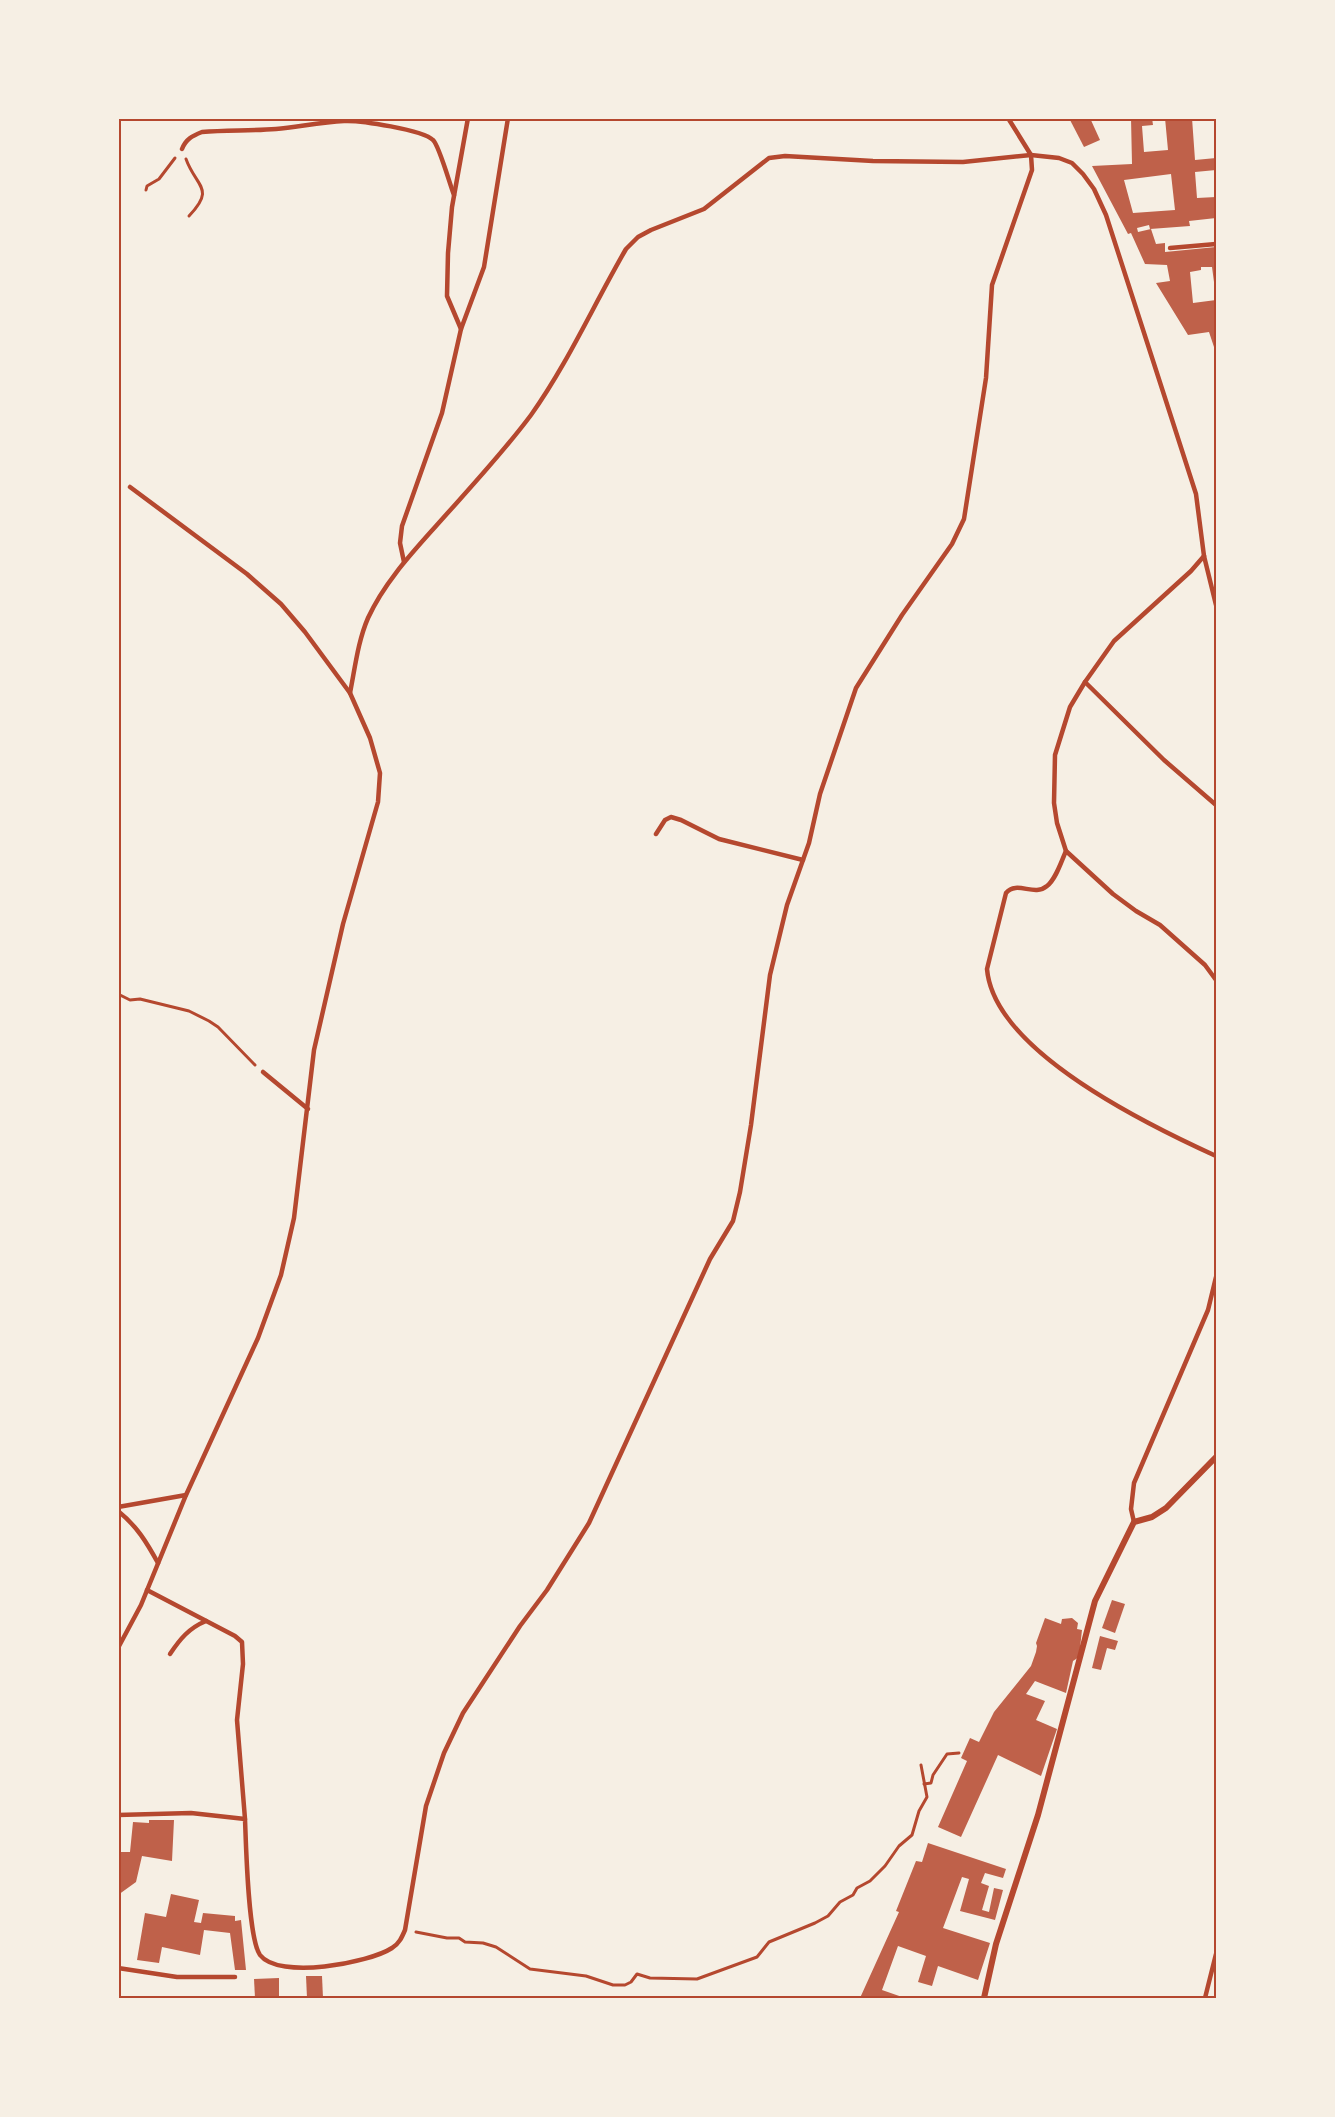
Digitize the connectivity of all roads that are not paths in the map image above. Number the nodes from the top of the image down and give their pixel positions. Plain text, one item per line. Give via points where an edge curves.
1 (468, 118) edge
2 (508, 118) edge
3 (1008, 118) edge
4 (182, 150) road end
5 (1031, 155) junction
6 (454, 195) junction
7 (1216, 244) edge
8 (1170, 248) dead end
9 (461, 329) junction
10 (130, 487) dead end
11 (1204, 556) junction
12 (404, 562) junction
13 (1216, 605) edge
14 (1085, 682) junction
15 (350, 693) junction
16 (1216, 805) edge
17 (656, 834) dead end
18 (1066, 851) junction
19 (803, 860) junction
20 (1216, 980) edge
21 (262, 1072) road end
22 (308, 1109) junction
23 (1216, 1156) edge
24 (1216, 1277) edge
25 (1216, 1457) edge
26 (186, 1496) junction
27 (118, 1509) edge
28 (1134, 1522) junction
29 (158, 1563) junction
30 (147, 1590) junction
31 (206, 1621) junction
32 (118, 1648) edge
33 (170, 1654) dead end
34 (118, 1815) edge
35 (245, 1819) junction
36 (1216, 1954) edge
37 (118, 1968) edge
38 (235, 1977) dead end
39 (984, 1998) edge
40 (1205, 1998) edge

1 - 6 lane
2 - 9 lane via 484,267
3 - 5 lane
4 - 6 lane via 191,137 202,132 346,121 392,127 420,133 434,141
5 - 11 lane via 1072,163 1094,189 1106,215 1196,494
5 - 12 lane via 963,162 769,158 704,209 638,237 626,249 553,384 529,418
5 - 19 lane via 1032,170 992,285 986,378 964,519 952,544 856,688 820,794
6 - 9 lane via 447,296
7 - 8 lane
9 - 12 lane via 442,413 402,526
10 - 15 lane via 281,604
11 - 13 lane
11 - 14 lane via 1114,641
12 - 15 lane via 368,618
14 - 16 lane
14 - 18 lane via 1070,707 1055,755 1054,803
15 - 22 lane via 380,773 378,802 324,1001
17 - 19 lane via 664,820 671,818 719,839
18 - 20 lane via 1113,894 1160,925
18 - 23 lane via 1045,888 1034,891 1016,887 1006,893 987,969 998,1003 1025,1039 1068,1073 1122,1110
19 - 35 lane via 770,975 751,1125 733,1221 710,1259 589,1523 463,1713 444,1753 426,1806 400,1941 375,1955 333,1966 291,1968 268,1961 260,1954 253,1935
21 - 22 lane
22 - 26 lane via 294,1218 281,1275 258,1338
24 - 28 lane via 1208,1311 1134,1483
25 - 28 street via 1166,1508
26 - 27 lane
26 - 29 lane
27 - 29 lane via 142,1535
28 - 39 street via 1095,1601
29 - 30 lane
30 - 31 lane
30 - 32 lane
31 - 33 lane via 194,1626
31 - 35 lane via 242,1642 237,1720
34 - 35 lane via 192,1813
36 - 40 lane
37 - 38 lane via 177,1977

